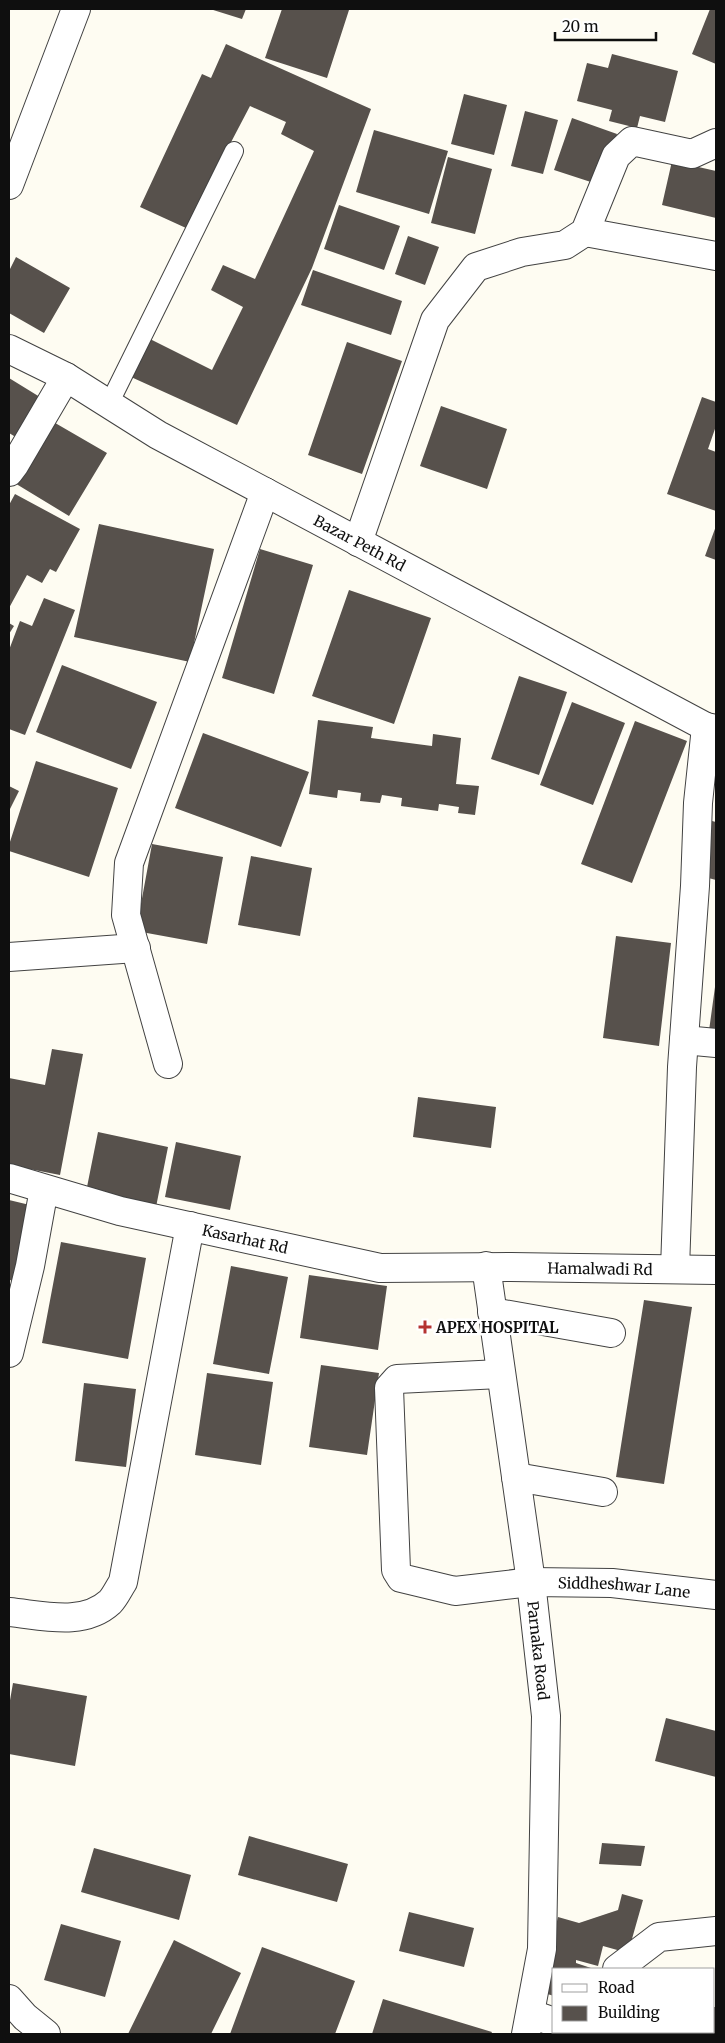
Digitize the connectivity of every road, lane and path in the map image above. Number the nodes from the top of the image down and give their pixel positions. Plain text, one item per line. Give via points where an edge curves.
1 (76, 9) edge
2 (716, 143) edge
3 (234, 151) dead end
4 (9, 185) edge
5 (585, 232) junction
6 (716, 256) edge
7 (9, 349) edge
8 (66, 377) junction
9 (109, 404) junction
10 (9, 472) edge
11 (265, 492) junction
12 (358, 542) junction
13 (711, 728) edge
14 (705, 888) edge
15 (136, 948) junction
16 (9, 957) edge
17 (684, 1040) junction
18 (716, 1043) edge
19 (168, 1064) dead end
20 (9, 1178) edge
21 (44, 1189) junction
22 (190, 1226) junction
23 (486, 1266) junction
24 (675, 1269) junction
25 (716, 1270) edge
26 (492, 1312) junction
27 (611, 1333) dead end
28 (9, 1353) edge
29 (500, 1374) junction
30 (516, 1477) junction
31 (603, 1492) dead end
32 (531, 1582) junction
33 (716, 1595) edge
34 (9, 1612) edge
35 (716, 1931) edge
36 (618, 1968) edge
37 (9, 1999) edge
38 (537, 2023) edge
39 (46, 2034) edge

1 - 4 street
2 - 5 street via 692,154 632,141 616,156
3 - 9 lane
5 - 6 street
5 - 12 street via 565,245 522,252 476,267 435,320
7 - 8 street, Bazar Peth Rd
8 - 9 street, Bazar Peth Rd
8 - 10 street
9 - 11 street, Bazar Peth Rd via 158,435
11 - 12 street, Bazar Peth Rd
11 - 15 street via 129,863 126,915
12 - 13 street, Bazar Peth Rd
13 - 14 street via 698,803
14 - 17 street
15 - 16 street
15 - 19 street
17 - 18 street
17 - 24 street
20 - 21 street, Kasarhat Rd
21 - 22 street, Kasarhat Rd via 120,1211
21 - 28 street
22 - 23 street, Kasarhat Rd via 380,1268
22 - 34 street via 123,1582 111,1601 93,1614 74,1618
23 - 24 street, Hamalwadi Rd
23 - 26 street, Parnaka Road
24 - 25 street, Hamalwadi Rd
26 - 27 street
26 - 29 street, Parnaka Road
29 - 30 street, Parnaka Road
29 - 32 street, Siddheshwar Lane via 397,1378 389,1388 396,1570 402,1578 454,1591
30 - 31 street
30 - 32 street, Parnaka Road
32 - 33 street, Siddheshwar Lane via 612,1583
32 - 38 street, Parnaka Road via 546,1716 542,1949
35 - 36 street via 660,1937
37 - 39 street

